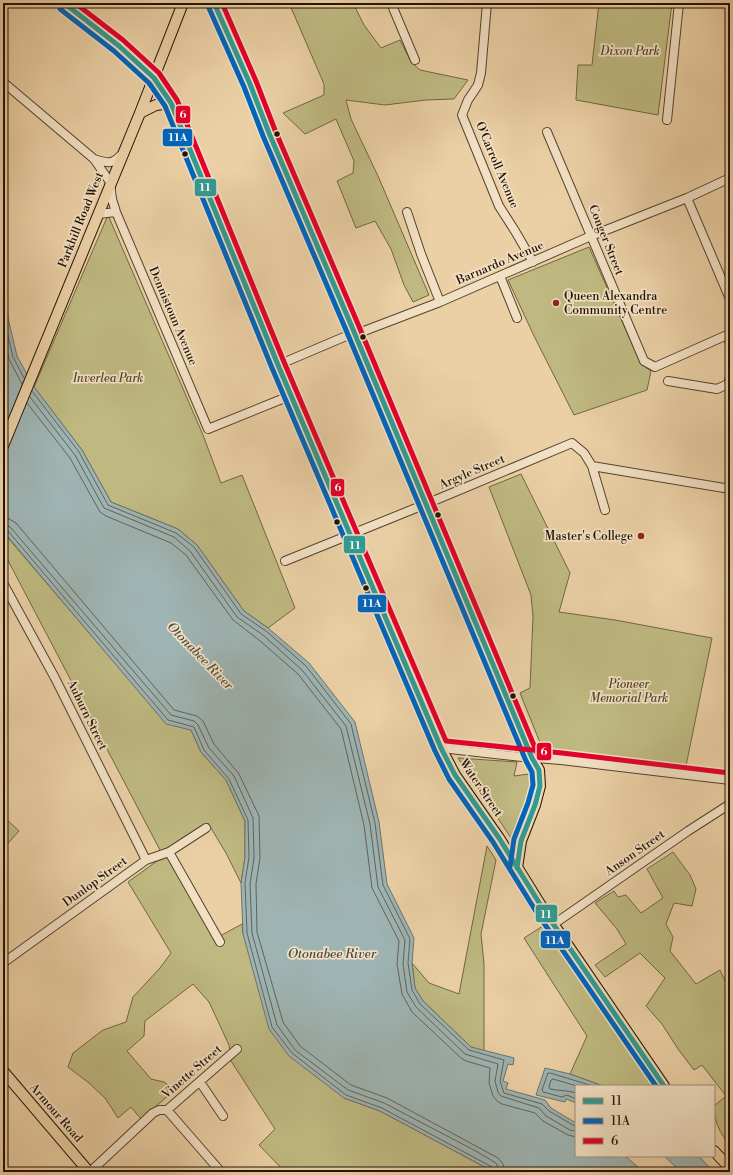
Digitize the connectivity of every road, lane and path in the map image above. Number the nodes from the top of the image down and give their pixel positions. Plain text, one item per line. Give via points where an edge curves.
1 (64, 3) edge
2 (183, 3) edge
3 (214, 3) edge
4 (391, 3) edge
5 (487, 3) edge
6 (679, 3) edge
7 (415, 60) dead end
8 (154, 78) junction
9 (3, 82) edge
10 (171, 103) junction
11 (140, 113) junction
12 (667, 120) dead end
13 (548, 132) dead end
14 (122, 154) junction
15 (94, 159) junction
16 (730, 178) edge
17 (110, 182) junction
18 (687, 198) junction
19 (116, 212) junction
20 (407, 212) dead end
21 (98, 214) junction
22 (591, 236) junction
23 (533, 262) junction
24 (500, 276) junction
25 (730, 299) edge
26 (440, 302) junction
27 (517, 318) dead end
28 (355, 333) junction
29 (729, 336) edge
30 (278, 365) junction
31 (730, 377) edge
32 (668, 382) dead end
33 (292, 395) junction
34 (3, 446) edge
35 (592, 466) junction
36 (730, 490) edge
37 (426, 504) junction
38 (605, 510) dead end
39 (350, 535) junction
40 (285, 561) dead end
41 (3, 583) edge
42 (441, 748) junction
43 (532, 758) junction
44 (730, 780) edge
45 (730, 804) edge
46 (206, 828) dead end
47 (499, 838) junction
48 (521, 841) junction
49 (169, 852) junction
50 (146, 860) junction
51 (517, 868) junction
52 (554, 924) junction
53 (220, 942) dead end
54 (3, 963) edge
55 (237, 1049) dead end
56 (3, 1071) edge
57 (200, 1082) junction
58 (663, 1085) edge
59 (167, 1110) junction
60 (223, 1116) dead end
61 (715, 1152) edge
62 (730, 1168) edge
63 (90, 1172) edge
64 (221, 1172) edge

1 - 8 main road, Water Street via 119,46
2 - 8 main road, Parkhill Road West
3 - 28 main road
4 - 7 street
5 - 23 street, O'Carroll Avenue via 481,73 462,115 499,206
6 - 12 street
8 - 10 main road, Water Street
8 - 11 main road, Parkhill Road West
9 - 15 street
10 - 11 main road via 156,105
10 - 30 main road, Water Street
11 - 14 main road, Parkhill Road West
13 - 22 street, Conger Street
14 - 15 street via 115,161 106,163
14 - 17 main road, Parkhill Road West
15 - 17 street
16 - 18 street, Barnardo Avenue
17 - 19 street, Dennistoun Avenue
17 - 21 main road, Parkhill Road West
18 - 22 street, Barnardo Avenue
18 - 25 street
19 - 21 street
19 - 33 street, Dennistoun Avenue via 208,429
20 - 26 street
21 - 34 main road, Parkhill Road West
22 - 23 street, Barnardo Avenue
22 - 29 street, Conger Street via 644,361 655,367
23 - 24 street, Barnardo Avenue
24 - 26 street, Barnardo Avenue
24 - 27 street
26 - 28 street, Barnardo Avenue
28 - 30 street, Barnardo Avenue
28 - 37 main road
30 - 33 main road, Water Street
31 - 32 street via 728,384 717,389
33 - 39 main road, Water Street
35 - 36 street
35 - 37 street, Argyle Street via 584,453 572,443
35 - 38 street, Argyle Street
37 - 39 street, Argyle Street
37 - 43 main road
39 - 40 street, Argyle Street
39 - 42 main road, Water Street
41 - 50 street, Auburn Street via 55,678
42 - 43 street
42 - 47 main road, Water Street via 455,775
43 - 44 street
43 - 48 main road via 539,770 540,786
45 - 52 street, Anson Street
46 - 49 street, Dunlop Street
47 - 48 main road
47 - 51 main road, Water Street
48 - 51 main road
49 - 50 street, Dunlop Street
49 - 53 street
50 - 54 street, Dunlop Street
51 - 52 main road, Water Street
52 - 58 main road, Water Street
55 - 57 street, Vinette Street
56 - 63 main road, Armour Road
57 - 59 street, Vinette Street
57 - 60 street
59 - 63 street, Vinette Street via 153,1113
59 - 64 street
61 - 62 main road

